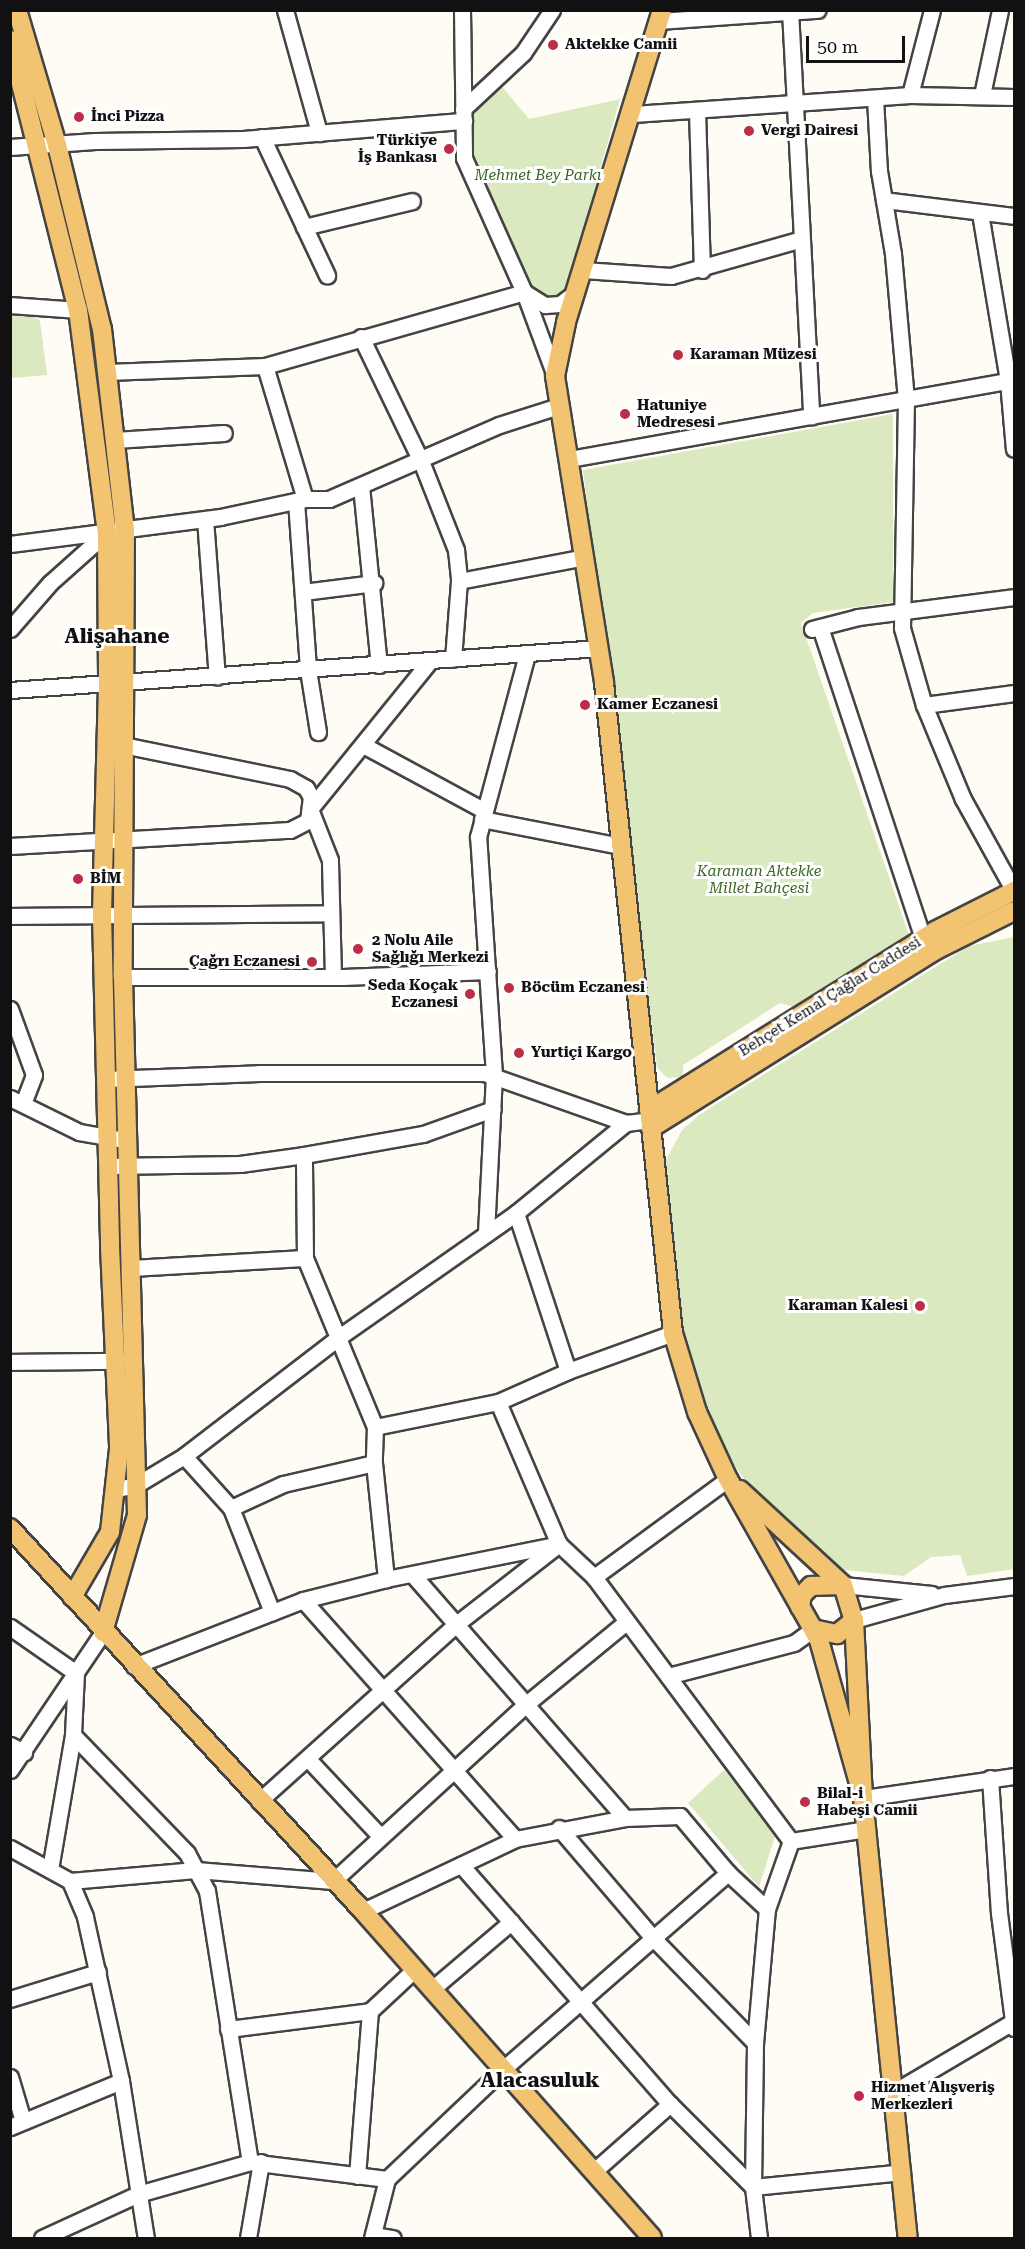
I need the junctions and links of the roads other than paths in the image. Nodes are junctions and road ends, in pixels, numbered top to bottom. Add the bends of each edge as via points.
1 (17, 10) edge
2 (285, 10) edge
3 (462, 10) edge
4 (552, 10) edge
5 (818, 10) edge
6 (932, 10) edge
7 (1000, 10) edge
8 (790, 11) edge
9 (661, 16) edge
10 (10, 40) edge
11 (20, 64) edge
12 (910, 95) junction
13 (982, 95) junction
14 (1014, 97) edge
15 (875, 98) junction
16 (796, 105) junction
17 (697, 111) junction
18 (633, 114) junction
19 (464, 115) junction
20 (319, 133) junction
21 (262, 137) junction
22 (48, 145) junction
23 (10, 147) edge
24 (884, 200) junction
25 (412, 201) dead end
26 (980, 213) junction
27 (1014, 216) edge
28 (304, 227) junction
29 (802, 239) junction
30 (583, 270) junction
31 (702, 270) junction
32 (327, 275) dead end
33 (524, 292) junction
34 (576, 292) junction
35 (10, 305) edge
36 (78, 310) junction
37 (361, 337) junction
38 (265, 366) junction
39 (107, 372) junction
40 (555, 376) junction
41 (1011, 381) edge
42 (906, 399) junction
43 (559, 406) junction
44 (811, 416) junction
45 (224, 433) dead end
46 (115, 440) junction
47 (1014, 449) edge
48 (569, 459) junction
49 (421, 461) junction
50 (362, 486) junction
51 (300, 500) junction
52 (205, 519) junction
53 (116, 531) junction
54 (10, 544) edge
55 (585, 557) junction
56 (459, 581) junction
57 (374, 583) junction
58 (303, 592) junction
59 (1014, 597) edge
60 (904, 610) junction
61 (12, 622) edge
62 (598, 648) junction
63 (527, 654) junction
64 (453, 659) junction
65 (430, 661) junction
66 (379, 665) junction
67 (308, 670) junction
68 (217, 677) junction
69 (116, 685) junction
70 (10, 690) edge
71 (1014, 693) edge
72 (924, 705) junction
73 (318, 732) dead end
74 (123, 745) junction
75 (363, 745) junction
76 (310, 809) junction
77 (482, 814) junction
78 (113, 839) junction
79 (10, 846) edge
80 (621, 846) junction
81 (1014, 891) edge
82 (1014, 911) edge
83 (331, 913) junction
84 (102, 914) junction
85 (122, 915) junction
86 (10, 916) edge
87 (1014, 920) edge
88 (991, 922) junction
89 (923, 939) junction
90 (488, 971) junction
91 (123, 977) junction
92 (333, 977) junction
93 (10, 1009) edge
94 (494, 1075) junction
95 (125, 1078) junction
96 (106, 1079) junction
97 (17, 1100) edge
98 (493, 1109) junction
99 (650, 1120) junction
100 (626, 1122) junction
101 (107, 1139) junction
102 (126, 1139) junction
103 (304, 1155) junction
104 (108, 1166) junction
105 (127, 1166) junction
106 (516, 1214) junction
107 (486, 1233) junction
108 (305, 1258) junction
109 (130, 1268) junction
110 (672, 1333) junction
111 (339, 1336) junction
112 (114, 1361) junction
113 (10, 1362) edge
114 (568, 1371) junction
115 (498, 1402) junction
116 (375, 1427) junction
117 (184, 1456) junction
118 (374, 1463) junction
119 (728, 1479) junction
120 (136, 1485) junction
121 (117, 1489) junction
122 (231, 1508) junction
123 (10, 1528) edge
124 (559, 1545) junction
125 (413, 1575) junction
126 (594, 1577) junction
127 (386, 1579) junction
128 (843, 1585) junction
129 (1014, 1586) edge
130 (944, 1595) junction
131 (72, 1598) junction
132 (303, 1600) junction
133 (800, 1607) junction
134 (272, 1612) junction
135 (854, 1620) junction
136 (626, 1622) junction
137 (455, 1625) junction
138 (10, 1627) edge
139 (813, 1629) junction
140 (103, 1632) junction
141 (134, 1666) junction
142 (76, 1673) junction
143 (668, 1676) junction
144 (383, 1691) junction
145 (525, 1706) junction
146 (73, 1735) junction
147 (17, 1749) edge
148 (308, 1759) junction
149 (10, 1770) edge
150 (454, 1771) junction
151 (1014, 1776) edge
152 (990, 1778) junction
153 (863, 1798) junction
154 (259, 1801) junction
155 (625, 1818) junction
156 (559, 1828) junction
157 (867, 1829) junction
158 (380, 1836) junction
159 (515, 1839) junction
160 (791, 1840) junction
161 (10, 1848) edge
162 (461, 1865) junction
163 (50, 1869) junction
164 (196, 1870) junction
165 (728, 1873) junction
166 (70, 1881) junction
167 (333, 1881) junction
168 (767, 1909) junction
169 (363, 1911) junction
170 (511, 1922) junction
171 (653, 1938) junction
172 (415, 1969) junction
173 (98, 1972) junction
174 (432, 1989) junction
175 (10, 1999) edge
176 (578, 2002) junction
177 (370, 2011) junction
178 (1014, 2024) edge
179 (228, 2029) junction
180 (755, 2043) junction
181 (502, 2070) junction
182 (10, 2077) edge
183 (121, 2081) junction
184 (894, 2092) junction
185 (670, 2104) junction
186 (17, 2124) edge
187 (256, 2162) junction
188 (593, 2172) junction
189 (902, 2172) junction
190 (357, 2176) junction
191 (387, 2179) junction
192 (753, 2187) junction
193 (138, 2194) junction
194 (373, 2236) edge
195 (42, 2238) edge
196 (146, 2238) edge
197 (248, 2238) edge
198 (393, 2238) edge
199 (652, 2238) edge
200 (759, 2238) edge
201 (908, 2238) edge

1 - 11 main road
2 - 20 street
3 - 19 street
4 - 19 street via 523,53
5 - 8 street
6 - 12 street
7 - 13 street
8 - 9 street
8 - 16 street
9 - 18 main road
10 - 11 main road
11 - 22 main road
12 - 13 street
12 - 15 street
13 - 14 street
15 - 16 street
15 - 24 street
16 - 17 street
16 - 29 street
17 - 18 street
17 - 31 street
18 - 30 main road
19 - 20 street
19 - 33 street via 466,167
20 - 21 street
21 - 22 street
21 - 28 street
22 - 23 street
22 - 36 main road
22 - 39 main road via 102,329
24 - 26 street
24 - 42 street via 893,254
25 - 28 street
26 - 27 street
26 - 41 street
28 - 32 street
29 - 31 street
29 - 44 street
30 - 31 street via 671,276
30 - 34 main road
33 - 34 street via 545,305 560,304
33 - 37 street
33 - 40 street
34 - 40 main road
35 - 36 street
36 - 53 main road
37 - 38 street
37 - 49 street
38 - 39 street
38 - 51 street
39 - 46 main road
40 - 43 main road
41 - 42 street
41 - 47 street
42 - 44 street
42 - 60 street
43 - 48 main road
43 - 49 street via 499,425
44 - 48 street
45 - 46 street
46 - 53 main road
48 - 55 main road
49 - 50 street
49 - 56 street via 456,550
50 - 51 street via 330,499
50 - 57 street
51 - 52 street
51 - 58 street
52 - 53 street
52 - 68 street
53 - 54 street
53 - 61 street via 50,583
53 - 69 main road
55 - 56 street
55 - 62 main road
56 - 64 street
57 - 58 street
57 - 66 street
58 - 67 street
59 - 60 street
60 - 72 street via 902,628
60 - 89 street via 816,628
62 - 63 street
62 - 80 main road
63 - 64 street
63 - 77 street
64 - 65 street
65 - 66 street
65 - 75 street
66 - 67 street
67 - 68 street
67 - 73 street
68 - 69 street
69 - 70 street
69 - 74 main road
69 - 78 main road
71 - 72 street
72 - 81 street via 963,799
74 - 76 street via 290,779 306,788
74 - 78 main road
75 - 76 street
75 - 77 street
76 - 78 street via 308,820 290,830
76 - 83 street via 330,860
77 - 80 street
77 - 90 street via 479,857
78 - 79 street
78 - 84 main road
78 - 85 main road
80 - 99 main road
81 - 89 main road, Behçet Kemal Çağlar Caddesi
82 - 88 main road, Behçet Kemal Çağlar Caddesi
83 - 85 street
83 - 92 street
84 - 85 street
84 - 86 street
84 - 96 main road
85 - 91 main road
87 - 88 street
88 - 99 main road, Behçet Kemal Çağlar Caddesi via 936,950
89 - 99 main road, Behçet Kemal Çağlar Caddesi
90 - 92 street
90 - 94 street
91 - 92 street
91 - 95 main road
93 - 97 street via 34,1075
94 - 95 street via 260,1073
94 - 98 street
94 - 100 street
95 - 96 street
95 - 102 main road
96 - 101 main road
97 - 101 street via 79,1132
98 - 103 street via 423,1134
98 - 107 street
99 - 100 street
99 - 110 main road
100 - 106 street
101 - 102 street
101 - 104 main road
102 - 105 main road
103 - 105 street via 240,1164
103 - 108 street
104 - 105 street
104 - 112 main road
105 - 109 main road
106 - 107 street
106 - 114 street
107 - 111 street
108 - 109 street
108 - 111 street
109 - 120 main road
110 - 114 street
110 - 119 main road via 697,1412
111 - 116 street
111 - 117 street
112 - 113 street
112 - 121 main road
114 - 115 street
115 - 116 street
115 - 124 street
116 - 118 street
117 - 120 street
117 - 122 street
118 - 122 street via 283,1484
118 - 127 street
119 - 126 street
119 - 128 main road
119 - 133 main road
120 - 121 street
120 - 140 main road via 137,1515
121 - 131 main road via 110,1532
122 - 134 street
123 - 131 main road
124 - 125 street
124 - 126 street
124 - 137 street
125 - 127 street
125 - 137 street
126 - 136 street
127 - 132 street
128 - 130 street
128 - 133 main road via 812,1586 802,1595
128 - 135 main road
129 - 130 street
130 - 135 street
131 - 140 main road
132 - 134 street
132 - 144 street
133 - 139 main road
134 - 141 street
135 - 139 main road via 837,1634
135 - 153 main road
136 - 143 street
136 - 145 street
137 - 144 street
137 - 145 street
138 - 142 street
139 - 143 street via 794,1643
139 - 153 main road
140 - 141 main road
140 - 142 street
141 - 154 main road
142 - 146 street
142 - 147 street
143 - 160 street
144 - 148 street
144 - 150 street
145 - 150 street
145 - 155 street
146 - 163 street
146 - 164 street via 187,1853
147 - 149 street
148 - 154 street
148 - 158 street
150 - 158 street
150 - 159 street
151 - 152 street
152 - 153 street
152 - 178 street via 999,1913
153 - 157 main road
154 - 167 main road
155 - 156 street
155 - 165 street via 681,1816
156 - 159 street
156 - 171 street
157 - 160 street
157 - 184 main road
158 - 167 street
159 - 162 street
160 - 168 street
161 - 163 street
162 - 169 street
162 - 170 street
163 - 166 street
164 - 166 street
164 - 167 street
164 - 179 street via 207,1891
165 - 168 street
165 - 171 street
166 - 173 street via 85,1917
167 - 169 main road
168 - 180 street
169 - 172 main road
170 - 174 street
170 - 176 street
171 - 176 street
171 - 180 street
172 - 174 main road
172 - 177 street
173 - 175 street
173 - 183 street
174 - 181 main road
176 - 181 street
176 - 185 street
177 - 179 street
177 - 190 street
178 - 184 street
179 - 187 street
180 - 192 street
181 - 188 main road
181 - 191 street
182 - 186 street
183 - 186 street
183 - 193 street
184 - 189 main road
185 - 188 street
185 - 192 street
187 - 190 street
187 - 193 street
187 - 197 street
188 - 199 main road
189 - 192 street
189 - 201 main road
190 - 191 street
191 - 194 street
192 - 200 street
193 - 195 street
193 - 196 street
194 - 198 street

